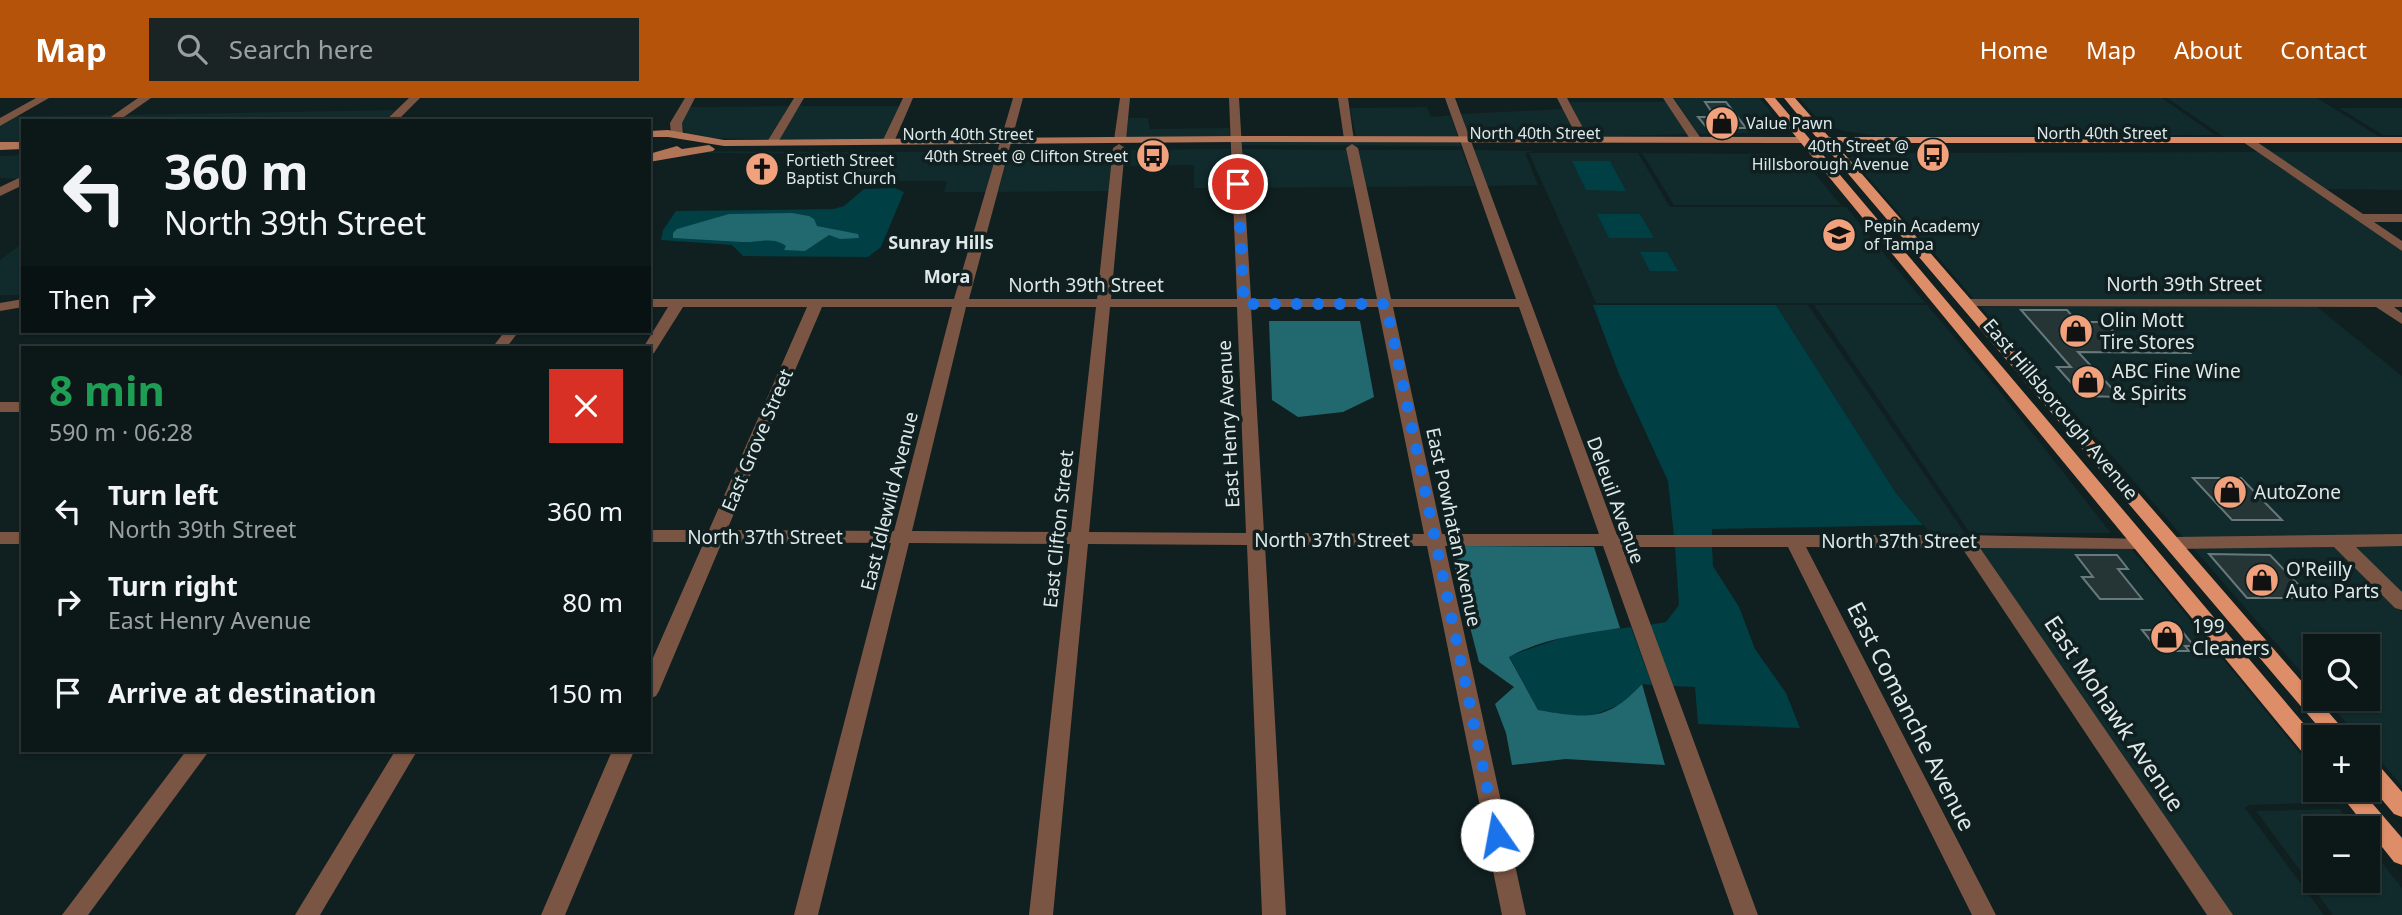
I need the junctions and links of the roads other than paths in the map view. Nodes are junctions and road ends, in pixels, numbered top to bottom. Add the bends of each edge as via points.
1 (44, 98) edge
2 (146, 98) edge
3 (415, 98) edge
4 (690, 98) edge
5 (799, 98) edge
6 (908, 98) edge
7 (1018, 98) edge
8 (1125, 98) edge
9 (1234, 98) edge
10 (1343, 98) edge
11 (1450, 98) edge
12 (1562, 98) edge
13 (1668, 98) edge
14 (1769, 98) edge
15 (1789, 98) edge
16 (682, 109) junction
17 (113, 119) edge
18 (392, 119) edge
19 (0, 123) edge
20 (651, 134) edge
21 (680, 136) junction
22 (1583, 139) junction
23 (1696, 140) junction
24 (2247, 140) junction
25 (2402, 140) edge
26 (773, 142) junction
27 (888, 142) junction
28 (1236, 143) junction
29 (1119, 144) junction
30 (1351, 144) junction
31 (1466, 144) junction
32 (1808, 144) junction
33 (21, 145) edge
34 (1005, 145) junction
35 (1829, 145) junction
36 (0, 146) edge
37 (2261, 149) junction
38 (2402, 149) edge
39 (21, 153) edge
40 (0, 154) edge
41 (656, 158) edge
42 (21, 181) edge
43 (0, 192) edge
44 (2360, 218) junction
45 (2402, 218) edge
46 (2402, 247) edge
47 (1920, 279) junction
48 (21, 303) edge
49 (651, 303) edge
50 (678, 303) junction
51 (1522, 303) junction
52 (1966, 303) junction
53 (2379, 303) junction
54 (2402, 303) edge
55 (816, 304) junction
56 (960, 304) junction
57 (1102, 304) junction
58 (1244, 304) junction
59 (1386, 304) junction
60 (3, 306) edge
61 (2402, 320) edge
62 (651, 347) edge
63 (2006, 379) junction
64 (2043, 394) junction
65 (0, 407) edge
66 (21, 407) edge
67 (2102, 495) junction
68 (651, 536) edge
69 (716, 537) junction
70 (901, 538) junction
71 (1078, 539) junction
72 (1255, 540) junction
73 (2337, 540) junction
74 (2402, 540) edge
75 (1436, 541) junction
76 (1794, 541) junction
77 (1966, 541) junction
78 (1609, 542) junction
79 (2140, 542) junction
80 (2173, 543) junction
81 (2214, 590) junction
82 (2402, 603) edge
83 (651, 686) edge
84 (2330, 725) edge
85 (2303, 737) edge
86 (197, 752) edge
87 (405, 752) edge
88 (624, 752) edge
89 (2380, 782) edge
90 (2358, 802) edge
91 (2402, 808) edge
92 (2402, 855) edge
93 (74, 915) edge
94 (307, 915) edge
95 (553, 915) edge
96 (806, 915) edge
97 (1041, 915) edge
98 (1274, 915) edge
99 (1514, 915) edge
100 (1746, 915) edge
101 (1983, 915) edge
102 (2221, 915) edge

1 - 19 street
2 - 17 street
3 - 18 street
4 - 16 street
5 - 26 street
6 - 27 street
7 - 34 street, East Idlewild Avenue
8 - 29 street, East Clifton Street
9 - 28 street, East Henry Avenue
10 - 30 street, East Powhatan Avenue
11 - 31 street, Deleuil Avenue
12 - 22 street
13 - 23 street
14 - 32 main road, East Hillsborough Avenue
15 - 35 main road, East Hillsborough Avenue
16 - 20 street
16 - 21 street via 676,123
20 - 21 main road, North 40th Street
21 - 26 main road, North 40th Street via 713,142
21 - 41 main road via 684,145
22 - 23 main road, North 40th Street
22 - 31 main road, North 40th Street
23 - 32 main road, North 40th Street
24 - 25 main road, North 40th Street
24 - 35 main road, North 40th Street
24 - 37 street
26 - 27 main road, North 40th Street
27 - 34 main road, North 40th Street
28 - 29 main road, North 40th Street
28 - 30 main road, North 40th Street
28 - 58 street, East Henry Avenue
29 - 34 main road, North 40th Street
29 - 57 street, East Clifton Street
30 - 31 main road, North 40th Street
30 - 59 street, East Powhatan Avenue
31 - 32 main road, North 40th Street
31 - 51 street, Deleuil Avenue
32 - 35 main road, North 40th Street
32 - 47 main road, East Hillsborough Avenue
33 - 36 main road
34 - 41 main road, North 40th Street via 708,149
34 - 56 street, East Idlewild Avenue
35 - 37 main road, North 40th Street
35 - 52 main road, East Hillsborough Avenue
37 - 38 main road, North 40th Street
37 - 44 street
39 - 40 main road
42 - 43 street
44 - 45 street
44 - 46 street
47 - 52 main road
47 - 63 main road, East Hillsborough Avenue
48 - 60 street
49 - 50 street, North 39th Street
50 - 55 street, North 39th Street
50 - 62 street
51 - 59 street, North 39th Street
51 - 78 street, Deleuil Avenue
52 - 53 street, North 39th Street
52 - 64 main road, East Hillsborough Avenue
53 - 54 street, North 39th Street
53 - 61 street
55 - 56 street, North 39th Street
55 - 69 street, East Grove Street
56 - 57 street, North 39th Street
56 - 70 street, East Idlewild Avenue
57 - 58 street, North 39th Street
57 - 71 street, East Clifton Street
58 - 59 street, North 39th Street
58 - 72 street, East Henry Avenue
59 - 75 street, East Powhatan Avenue
63 - 64 main road
63 - 67 main road, East Hillsborough Avenue
64 - 80 main road, East Hillsborough Avenue
65 - 66 street
67 - 79 main road, East Hillsborough Avenue
67 - 80 main road
68 - 69 street, North 37th Street
69 - 70 street, North 37th Street
69 - 83 street, East Grove Street
70 - 71 street, North 37th Street
70 - 96 street, East Idlewild Avenue
71 - 72 street, North 37th Street
71 - 97 street, East Clifton Street
72 - 75 street, North 37th Street
72 - 98 street, East Henry Avenue
73 - 74 street
73 - 80 street
73 - 82 street
75 - 78 street, North 37th Street
75 - 99 street, East Powhatan Avenue
76 - 77 street, North 37th Street
76 - 78 street, North 37th Street
76 - 101 street, East Comanche Avenue
77 - 79 street, North 37th Street
77 - 102 street, East Mohawk Avenue
78 - 100 street, Deleuil Avenue
79 - 81 main road
79 - 85 main road, East Hillsborough Avenue
80 - 81 main road, East Hillsborough Avenue
81 - 84 main road, East Hillsborough Avenue
86 - 93 street
87 - 94 street
88 - 95 street
89 - 91 main road
90 - 92 main road

